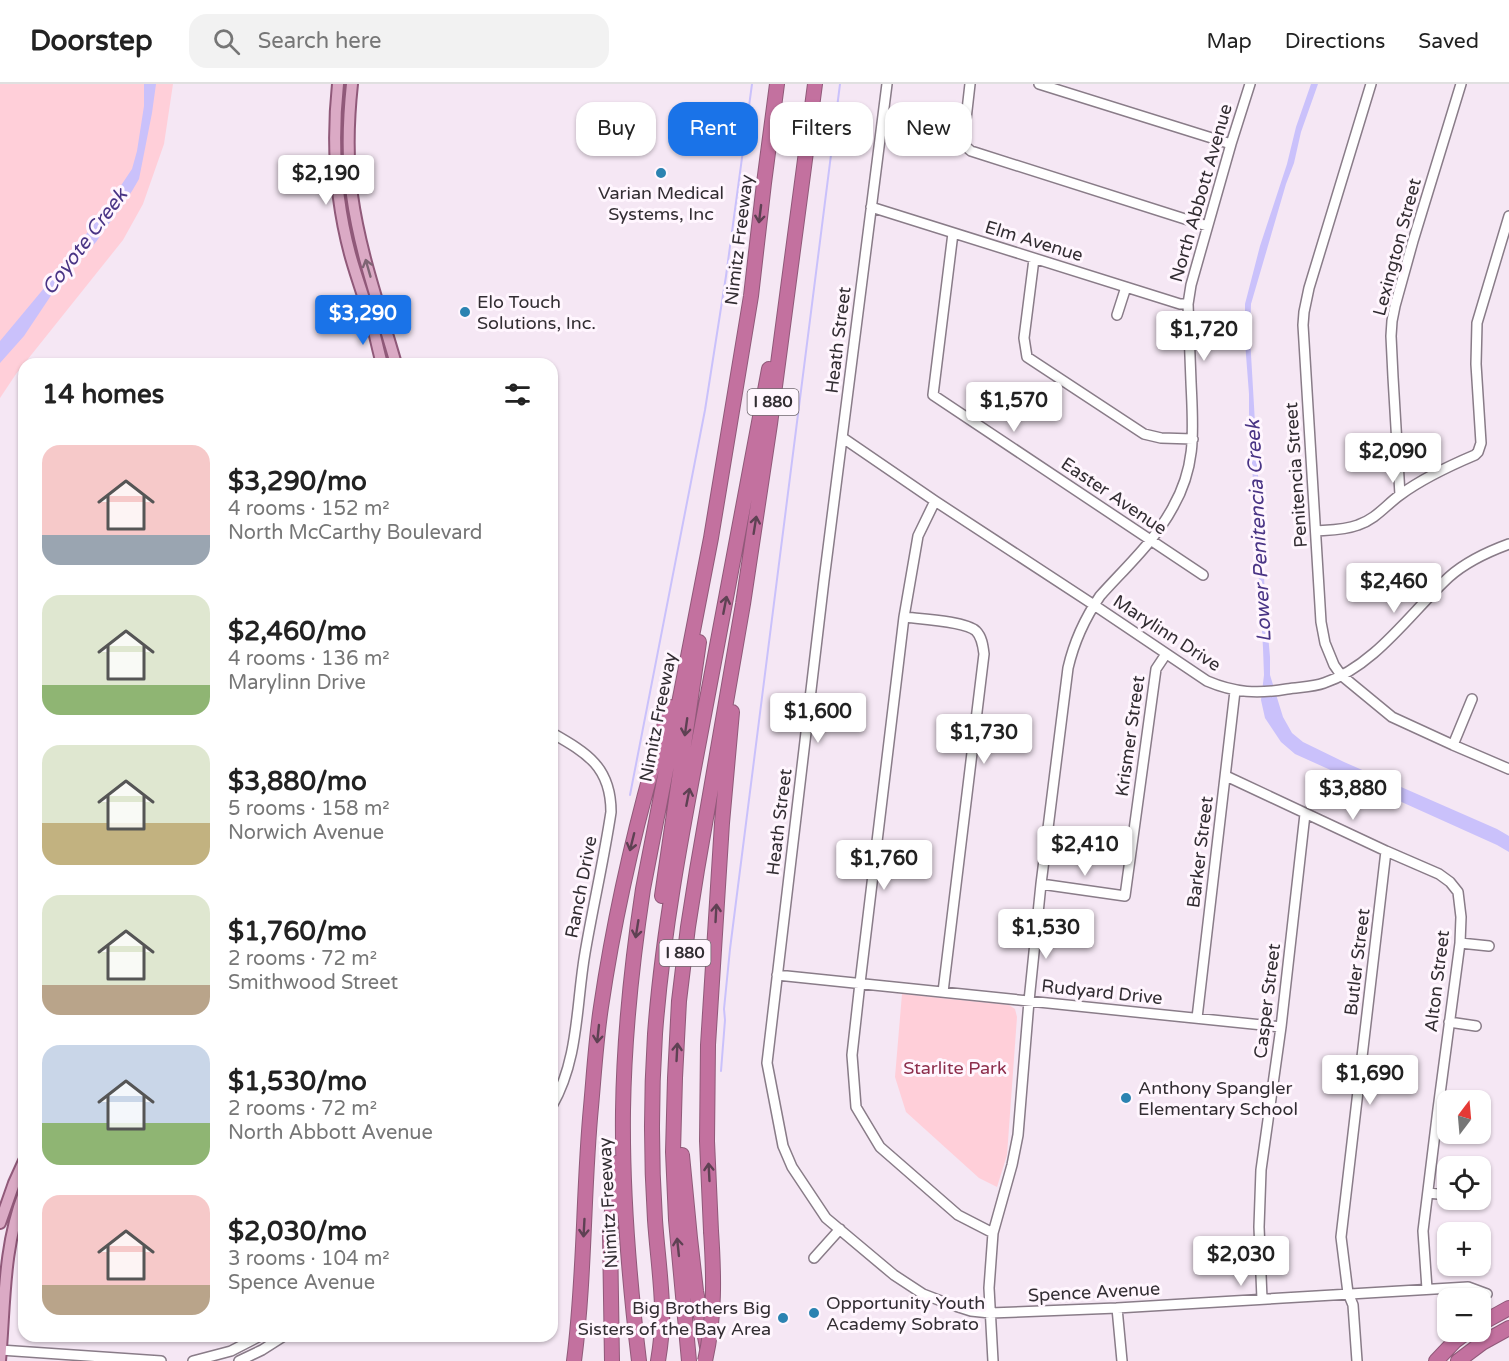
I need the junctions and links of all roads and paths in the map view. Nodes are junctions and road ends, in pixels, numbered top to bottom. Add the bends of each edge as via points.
1 (338, 84) edge
2 (352, 84) edge
3 (777, 84) edge
4 (815, 84) edge
5 (887, 84) edge
6 (970, 84) edge
7 (1039, 84) edge
8 (1250, 84) edge
9 (1371, 84) edge
10 (1461, 84) edge
11 (1231, 144) junction
12 (801, 199) junction
13 (871, 207) junction
14 (1509, 216) edge
15 (1207, 226) junction
16 (953, 233) junction
17 (1034, 259) junction
18 (1126, 288) junction
19 (751, 296) junction
20 (1188, 304) junction
21 (1117, 315) dead end
22 (380, 358) edge
23 (394, 358) edge
24 (843, 438) junction
25 (1193, 439) junction
26 (1400, 495) junction
27 (935, 501) junction
28 (1316, 531) junction
29 (1150, 540) junction
30 (1509, 544) edge
31 (1203, 575) dead end
32 (743, 604) junction
33 (1094, 605) junction
34 (904, 617) junction
35 (690, 644) junction
36 (1166, 654) junction
37 (1341, 675) junction
38 (1235, 691) junction
39 (1472, 699) dead end
40 (558, 737) edge
41 (1453, 745) junction
42 (1509, 769) edge
43 (1226, 776) junction
44 (1305, 814) junction
45 (1386, 851) junction
46 (1041, 884) junction
47 (1460, 943) junction
48 (1488, 946) dead end
49 (777, 975) junction
50 (860, 983) junction
51 (943, 992) junction
52 (1029, 1001) junction
53 (1197, 1018) junction
54 (1449, 1022) junction
55 (1476, 1026) dead end
56 (1281, 1027) junction
57 (675, 1078) junction
58 (1444, 1090) edge
59 (558, 1093) edge
60 (623, 1110) junction
61 (1437, 1143) edge
62 (18, 1174) edge
63 (1428, 1193) junction
64 (1437, 1194) edge
65 (18, 1210) edge
66 (0, 1222) edge
67 (840, 1229) junction
68 (993, 1233) junction
69 (814, 1258) dead end
70 (655, 1273) junction
71 (1448, 1288) edge
72 (1471, 1288) edge
73 (1427, 1289) junction
74 (1437, 1289) edge
75 (1348, 1293) junction
76 (1262, 1299) junction
77 (1117, 1308) junction
78 (1509, 1308) edge
79 (990, 1313) junction
80 (1491, 1318) edge
81 (1507, 1331) edge
82 (248, 1342) edge
83 (275, 1342) edge
84 (1454, 1342) edge
85 (0, 1353) edge
86 (160, 1361) edge
87 (193, 1361) edge
88 (238, 1361) edge
89 (574, 1361) edge
90 (612, 1361) edge
91 (639, 1361) edge
92 (650, 1361) edge
93 (658, 1361) edge
94 (689, 1361) edge
95 (707, 1361) edge
96 (993, 1361) edge
97 (1122, 1361) edge
98 (1357, 1361) edge
99 (1436, 1361) edge
100 (1458, 1361) edge

1 - 22 main road via 338,195 350,254
23 -> 2 main road via 363,250 352,193 348,136
3 -> 19 highway, Nimitz Freeway / I 880
4 - 12 highway, I 880
5 - 13 street, Heath Street
6 - 15 street via 963,138 971,151
7 - 11 street
8 - 11 street, North Abbott Avenue
9 - 28 street, Penitencia Street via 1304,312
10 - 26 street, Lexington Street via 1392,321
11 - 15 street, North Abbott Avenue
32 -> 12 highway, I 880
70 -> 12 highway via 652,1112 664,942
13 - 16 street, Elm Avenue
13 - 24 street, Heath Street
14 - 26 street via 1477,323 1481,443 1478,452
15 - 20 street, North Abbott Avenue
16 - 17 street, Elm Avenue
16 - 29 street, Easter Avenue via 933,395
17 - 18 street, Elm Avenue
17 - 25 street via 1024,338 1027,357 1144,434
18 - 20 street, Elm Avenue
18 - 21 street
19 - 35 highway, Nimitz Freeway / I 880
19 -> 70 highway via 747,348 693,678 650,988 644,1132 646,1211
20 - 25 street, North Abbott Avenue
24 - 27 street, Marylinn Drive
24 - 49 street, Heath Street
25 - 29 street, North Abbott Avenue via 1190,465 1182,486
26 - 28 street via 1358,525
27 - 33 street, Marylinn Drive
27 - 34 street via 918,536
28 - 37 street, Penitencia Street via 1323,632
29 - 31 street, Easter Avenue
29 - 33 street, North Abbott Avenue
30 - 37 street, Marylinn Drive via 1467,563 1388,640
57 -> 32 highway, I 880 via 688,927
95 -> 32 highway, bridge via 714,1277 707,1141 708,1045 722,823
33 - 36 street, Marylinn Drive
33 - 46 street, North Abbott Avenue via 1077,638 1068,668
34 - 50 street
34 - 51 street via 962,625 976,631 984,654
35 -> 60 highway, Nimitz Freeway / I 880 via 635,945
35 -> 89 highway via 631,846 606,975 590,1110
36 - 38 street, Marylinn Drive via 1207,681
36 - 46 street, Krismer Street via 1156,669 1125,896
37 - 38 street, Marylinn Drive via 1323,683 1277,691
37 - 41 street, Penitencia Street via 1392,717
38 - 43 street, Barker Street
39 - 41 street
40 - 59 street, Ranch Drive via 584,752 600,769 610,790 611,812 584,960 573,1050
41 - 42 street, Penitencia Street
43 - 44 street
43 - 53 street, Barker Street
44 - 45 street
44 - 56 street, Casper Street
45 - 47 street, Alton Street via 1450,882 1458,892
45 - 75 street, Butler Street via 1341,1237
46 - 52 street, North Abbott Avenue
47 - 48 street
47 - 54 street, Alton Street
49 - 50 street, Rudyard Drive
49 - 67 street, Heath Street via 767,1063 783,1146 792,1167 826,1218
50 - 51 street, Rudyard Drive
50 - 68 street via 852,1055 856,1107 880,1147 958,1215
51 - 52 street, Rudyard Drive
52 - 53 street, Rudyard Drive
52 - 68 street, North Abbott Avenue via 1018,1135
53 - 56 street, Rudyard Drive
54 - 55 street
54 - 58 street, Alton Street
56 - 76 street, Casper Street via 1262,1170
94 -> 57 highway, I 880 via 676,1220
57 - 95 highway via 690,1238
60 - 90 highway via 610,1234
60 - 91 highway, Nimitz Freeway / I 880 via 626,1225
61 - 63 street, Alton Street
62 - 66 main road
63 - 64 street
63 - 73 street, Alton Street via 1423,1231
65 - 85 main road via 9,1250
67 - 69 street
67 - 79 street, Heath Street via 923,1294 971,1311
68 - 79 street, North Abbott Avenue
70 - 92 highway
70 - 93 highway via 662,1307
71 - 72 street, Spence Avenue
73 - 74 street, Spence Avenue
73 - 75 street, Spence Avenue
75 - 76 street, Spence Avenue
75 - 98 street, Butler Street via 1353,1305
76 - 77 street, Spence Avenue
77 - 79 street, Spence Avenue
77 - 97 street
78 - 80 highway
79 - 96 street, North Abbott Avenue
81 - 100 highway
82 - 87 street
83 - 88 street
84 - 99 highway
85 - 86 street

